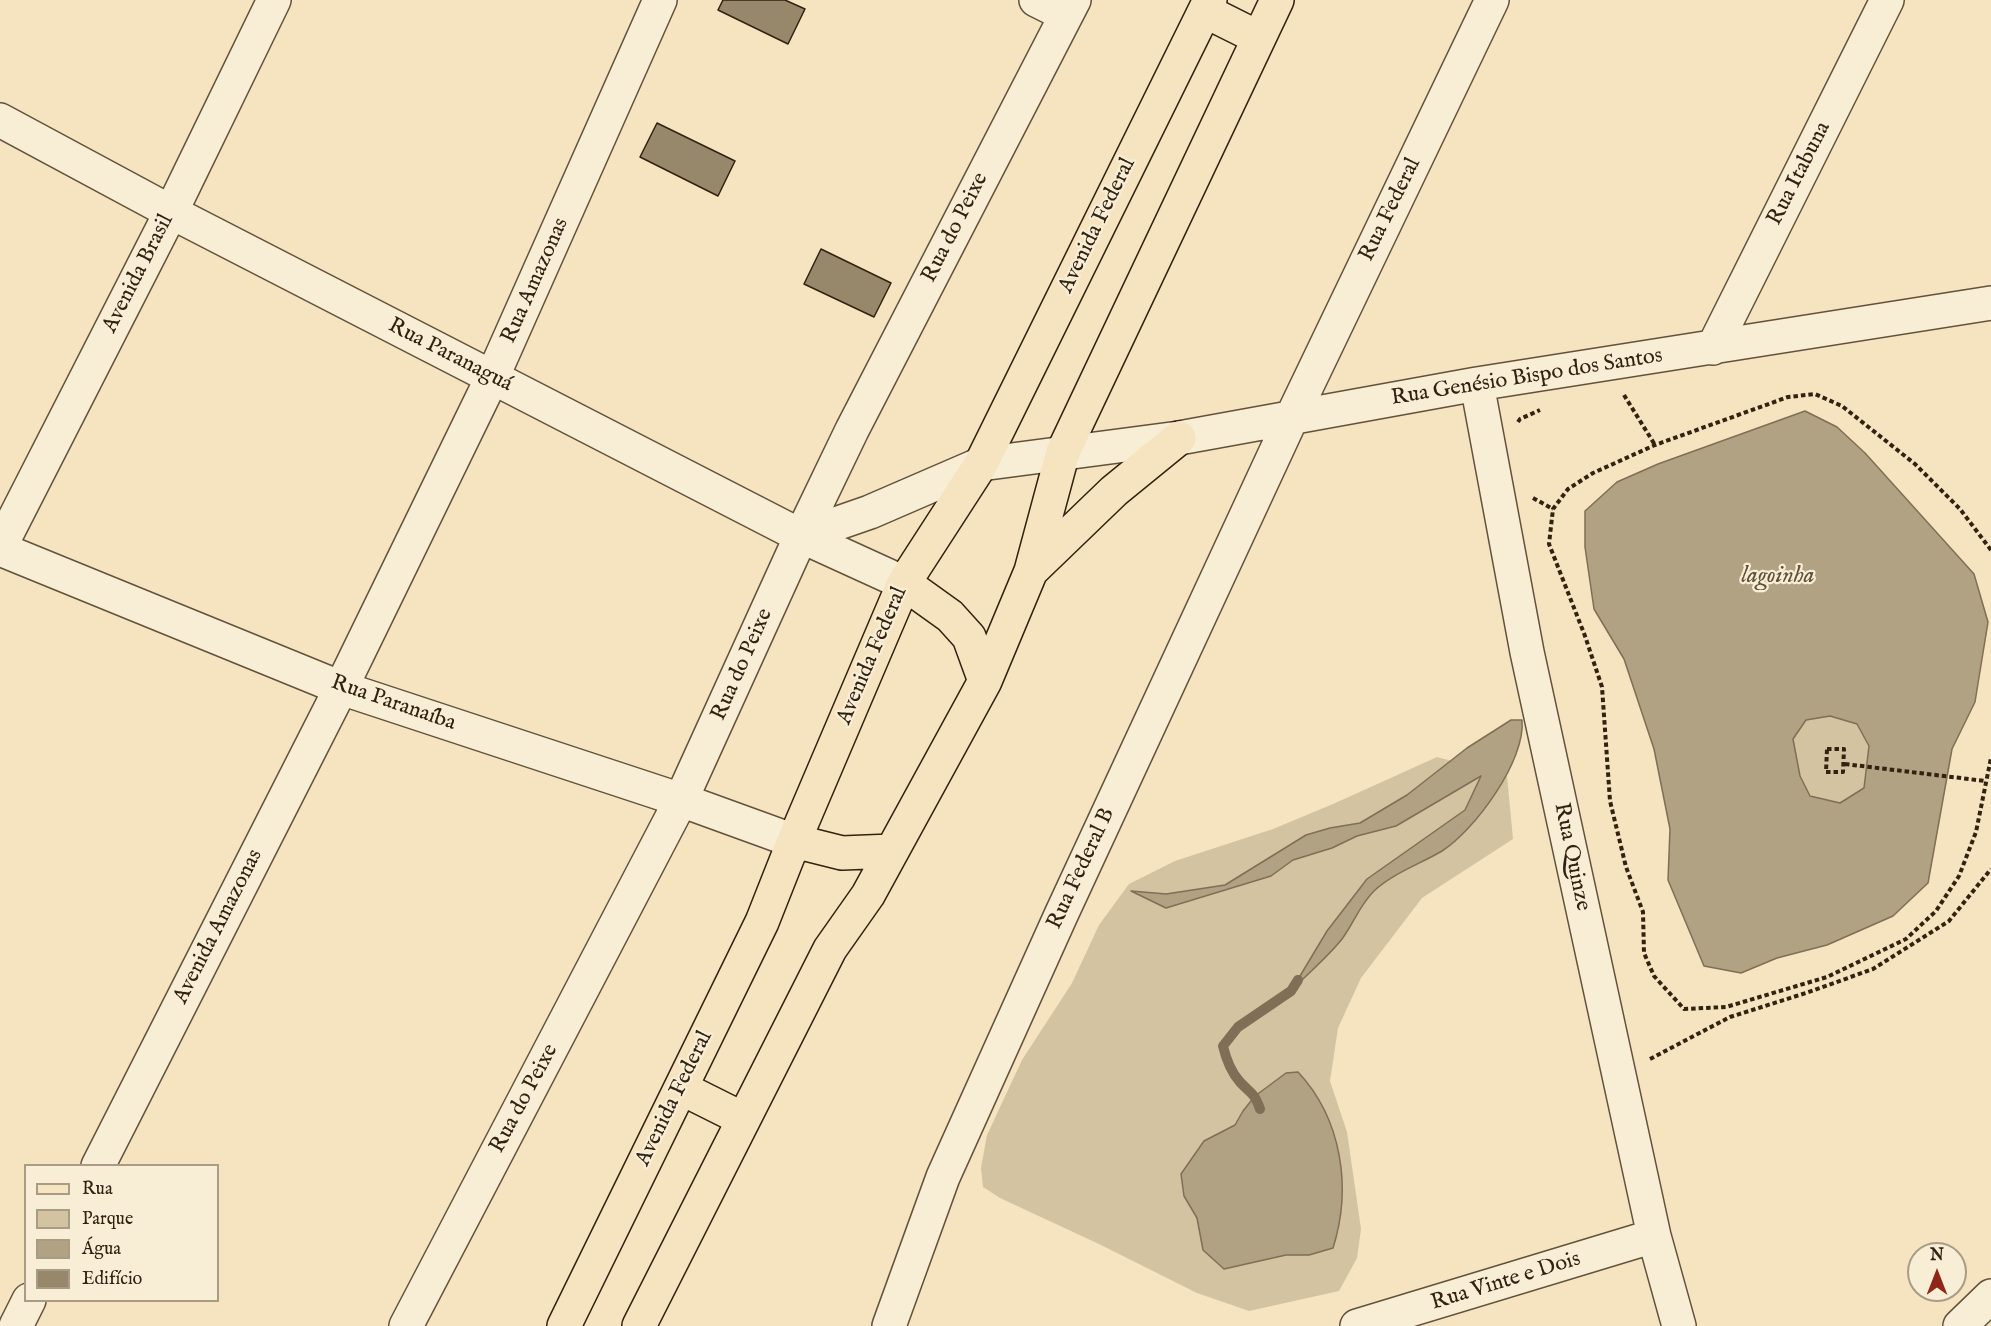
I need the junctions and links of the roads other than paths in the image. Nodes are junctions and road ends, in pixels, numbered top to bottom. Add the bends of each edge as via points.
1 (274, 0) edge
2 (660, 0) edge
3 (1036, 0) edge
4 (1277, 0) edge
5 (1492, 0) edge
6 (1887, 0) edge
7 (1207, 6) edge
8 (1070, 8) edge
9 (1259, 38) junction
10 (0, 120) edge
11 (171, 212) junction
12 (1991, 303) edge
13 (1713, 348) junction
14 (492, 378) junction
15 (1477, 384) junction
16 (1291, 419) junction
17 (1179, 438) junction
18 (1063, 452) junction
19 (981, 464) junction
20 (801, 536) junction
21 (0, 548) edge
22 (1031, 571) junction
23 (904, 583) junction
24 (985, 681) junction
25 (341, 688) junction
26 (681, 800) junction
27 (794, 841) junction
28 (892, 851) junction
29 (681, 1088) junction
30 (743, 1119) junction
31 (99, 1164) edge
32 (1654, 1236) junction
33 (1991, 1296) edge
34 (28, 1302) edge
35 (16, 1326) edge
36 (406, 1326) edge
37 (564, 1326) edge
38 (639, 1326) edge
39 (890, 1326) edge
40 (1357, 1326) edge
41 (1679, 1326) edge
42 (1960, 1326) edge

1 - 11 street, Avenida Brasil
2 - 14 street, Rua Amazonas
3 - 8 street
4 - 9 main road
5 - 16 street, Rua Federal
6 - 13 street, Rua Itabuna
7 - 9 main road
7 - 19 main road, Avenida Federal
8 - 20 street, Rua do Peixe via 852,429
9 - 18 main road
10 - 11 street, Rua Paranaguá
11 - 14 street, Rua Paranaguá
11 - 21 street, Avenida Brasil
12 - 13 street, Rua Genésio Bispo dos Santos
13 - 15 street, Rua Genésio Bispo dos Santos
14 - 20 street, Rua Paranaguá
14 - 25 street, Rua Amazonas
15 - 16 street, Rua Genésio Bispo dos Santos
15 - 32 street, Rua Quinze via 1527,651
16 - 17 street, Rua Genésio Bispo dos Santos
16 - 39 street, Rua Federal B via 948,1166
17 - 18 street, Rua Genésio Bispo dos Santos
17 - 22 main road via 1114,490
18 - 19 street, Rua Genésio Bispo dos Santos
18 - 22 main road
19 - 20 street, Rua Genésio Bispo dos Santos via 870,512
19 - 23 main road, Avenida Federal
20 - 23 street, Rua Paranaguá
20 - 26 street, Rua do Peixe
21 - 25 street, Rua Paranaíba
22 - 24 main road
23 - 24 main road via 950,616 969,638
23 - 27 main road, Avenida Federal
24 - 28 main road
25 - 26 street, Rua Paranaíba
25 - 31 street, Avenida Amazonas
26 - 27 street, Rua Paranaíba
26 - 36 street, Rua do Peixe
27 - 28 main road via 842,853
27 - 29 main road, Avenida Federal via 762,922
28 - 30 main road via 868,895 830,949
29 - 30 main road
29 - 37 main road, Avenida Federal
30 - 38 main road
32 - 40 street, Rua Vinte e Dois
32 - 41 street, Rua Quinze
33 - 42 street
34 - 35 street

